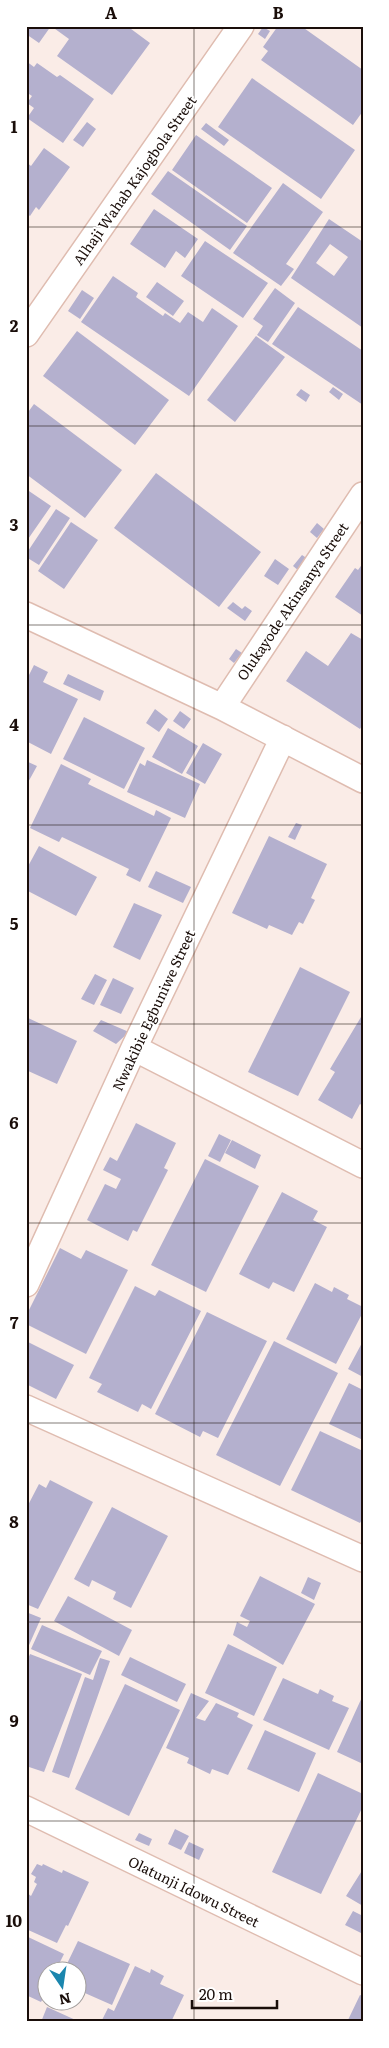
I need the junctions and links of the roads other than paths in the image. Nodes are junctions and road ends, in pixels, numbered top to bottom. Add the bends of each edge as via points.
1 (237, 28) edge
2 (26, 334) edge
3 (363, 495) edge
4 (26, 615) edge
5 (222, 707) junction
6 (283, 738) junction
7 (363, 780) edge
8 (134, 1048) junction
9 (363, 1165) edge
10 (26, 1284) edge
11 (26, 1408) edge
12 (363, 1559) edge
13 (26, 1810) edge
14 (363, 1972) edge

1 - 2 street, Alhaji Wahab Kajogbola Street
3 - 5 street, Olukayode Akinsanya Street
4 - 5 street
5 - 6 street
6 - 7 street
6 - 8 street, Nwakibie Egbuniwe Street
8 - 9 street
8 - 10 street, Nwakibie Egbuniwe Street
11 - 12 street
13 - 14 street, Olatunji Idowu Street

